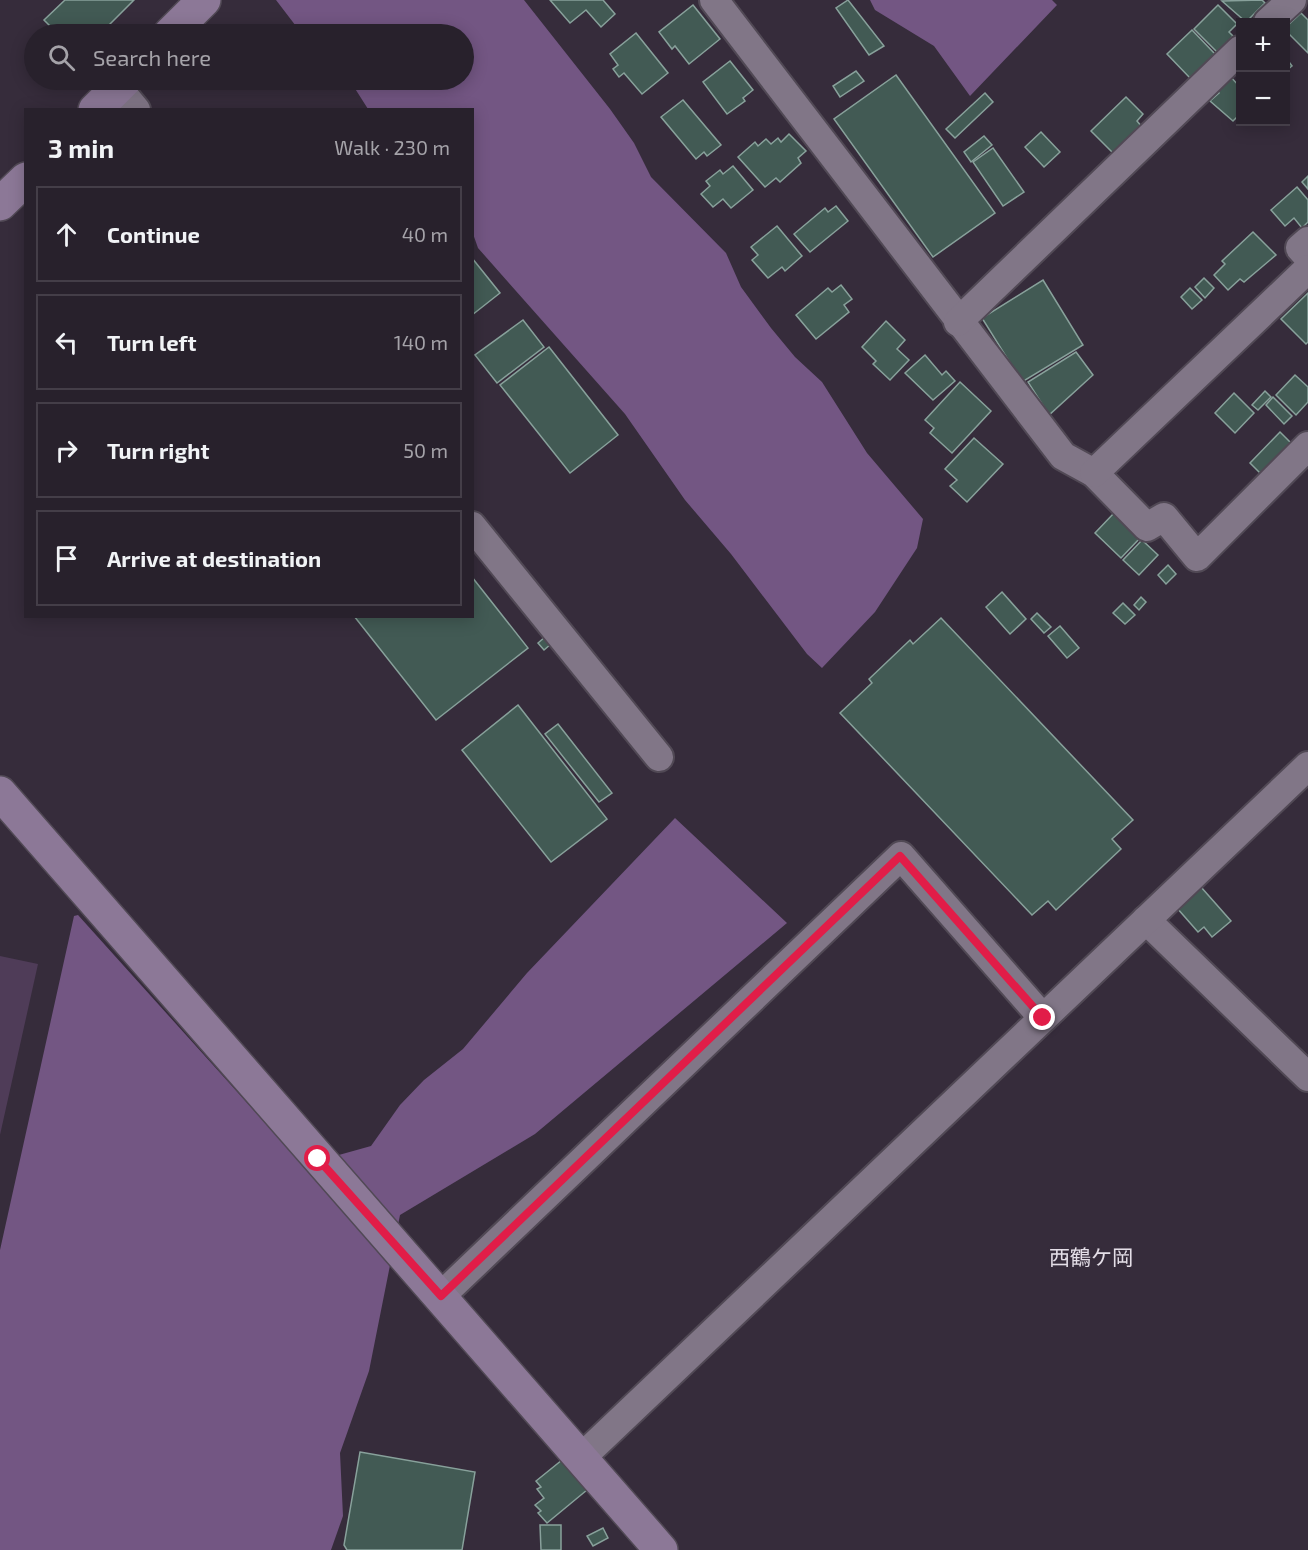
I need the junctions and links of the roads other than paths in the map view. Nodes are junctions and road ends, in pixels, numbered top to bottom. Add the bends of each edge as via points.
1 (204, 0) edge
2 (714, 0) edge
3 (1292, 0) edge
4 (1273, 18) edge
5 (180, 24) edge
6 (1236, 54) edge
7 (24, 181) edge
8 (0, 204) edge
9 (1308, 241) edge
10 (1308, 257) edge
11 (1308, 269) edge
12 (958, 322) junction
13 (1308, 446) edge
14 (1094, 473) junction
15 (474, 528) edge
16 (659, 757) dead end
17 (1308, 766) edge
18 (0, 793) edge
19 (1146, 920) junction
20 (1043, 1018) junction
21 (1308, 1077) edge
22 (441, 1296) junction
23 (581, 1458) junction
24 (661, 1550) edge

1 - 5 street
2 - 12 street
3 - 4 street
6 - 12 street
7 - 8 street
9 - 10 street via 1299,248
11 - 14 street
12 - 14 street via 1063,456
13 - 14 street via 1197,557 1164,517 1147,527
15 - 16 street
17 - 19 street
18 - 22 street
19 - 20 street
19 - 21 street
20 - 22 street via 900,856
20 - 23 street
22 - 23 street
23 - 24 street

